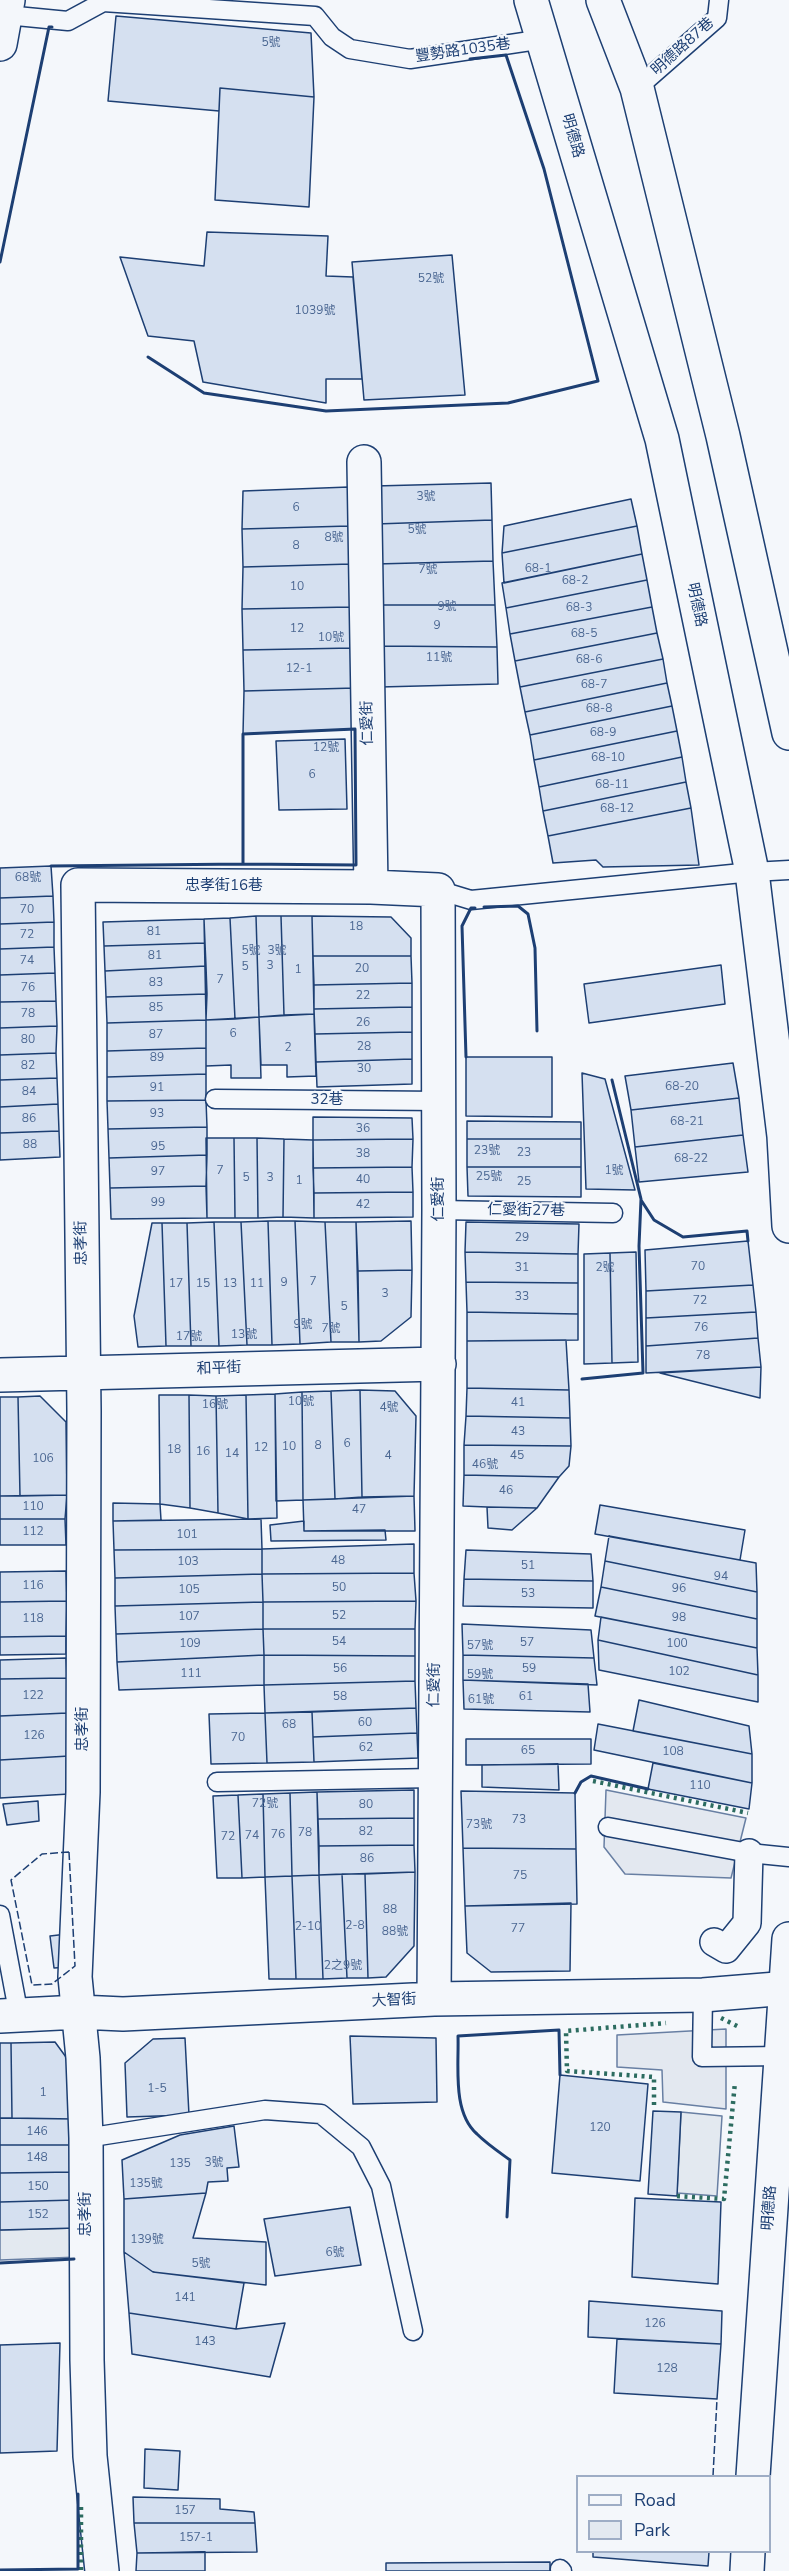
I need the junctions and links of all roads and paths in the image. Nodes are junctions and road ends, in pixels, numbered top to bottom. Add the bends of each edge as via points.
1 (531, 0) edge
2 (603, 0) edge
3 (718, 0) edge
4 (5, 20) edge
5 (544, 39) junction
6 (637, 88) junction
7 (364, 462) dead end
8 (789, 733) edge
9 (789, 870) edge
10 (752, 872) junction
11 (78, 885) joint
12 (371, 887) junction
13 (438, 890) junction
14 (215, 1099) dead end
15 (440, 1101) junction
16 (440, 1210) junction
17 (613, 1213) dead end
18 (789, 1226) edge
19 (439, 1364) junction
20 (83, 1373) junction
21 (0, 1375) edge
22 (434, 1778) junction
23 (217, 1782) dead end
24 (608, 1827) dead end
25 (749, 1852) junction
26 (789, 1857) edge
27 (0, 1915) edge
28 (789, 1939) edge
29 (714, 1942) dead end
30 (788, 1988) edge
31 (703, 1995) junction
32 (434, 1999) junction
33 (79, 2012) junction
34 (9, 2016) edge
35 (782, 2056) junction
36 (86, 2138) junction
37 (414, 2331) dead end
38 (753, 2475) edge
39 (748, 2553) edge
40 (102, 2571) edge
41 (747, 2571) edge

1 - 5 street, 明德路
2 - 6 street
3 - 6 lane, 明德路87巷 via 717,18
4 - 5 lane, 豐勢路1035巷 via 68,21 102,2 315,16 332,37 350,49 410,59
5 - 10 street, 明德路 via 662,439
6 - 8 street via 723,436
7 - 12 street, 仁愛街
9 - 10 lane
10 - 13 lane via 471,900
10 - 18 street, 明德路 via 784,1136
11 - 12 street, 忠孝街16巷
11 - 20 street, 忠孝街
12 - 13 street
13 - 15 street, 仁愛街
14 - 15 lane, 32巷
15 - 16 street, 仁愛街
16 - 17 lane, 仁愛街27巷
16 - 19 street, 仁愛街
19 - 20 street, 和平街
19 - 22 street, 仁愛街
20 - 21 street, 和平街
20 - 33 street, 忠孝街 via 83,1792 75,1977
22 - 23 lane
22 - 32 street, 仁愛街
24 - 25 lane
25 - 26 lane
25 - 29 street via 747,1923 726,1949
27 - 34 lane
28 - 30 street, 明德路
30 - 31 street, 大智街
30 - 35 street, 明德路
31 - 32 street, 大智街
31 - 35 lane via 702,2057
32 - 33 street, 大智街 via 123,2014
33 - 34 street, 大智街
33 - 36 street, 忠孝街
35 - 38 street, 明德路
36 - 37 lane via 266,2110 321,2114 361,2146 381,2186
36 - 40 street, 忠孝街 via 90,2456
39 - 41 street

